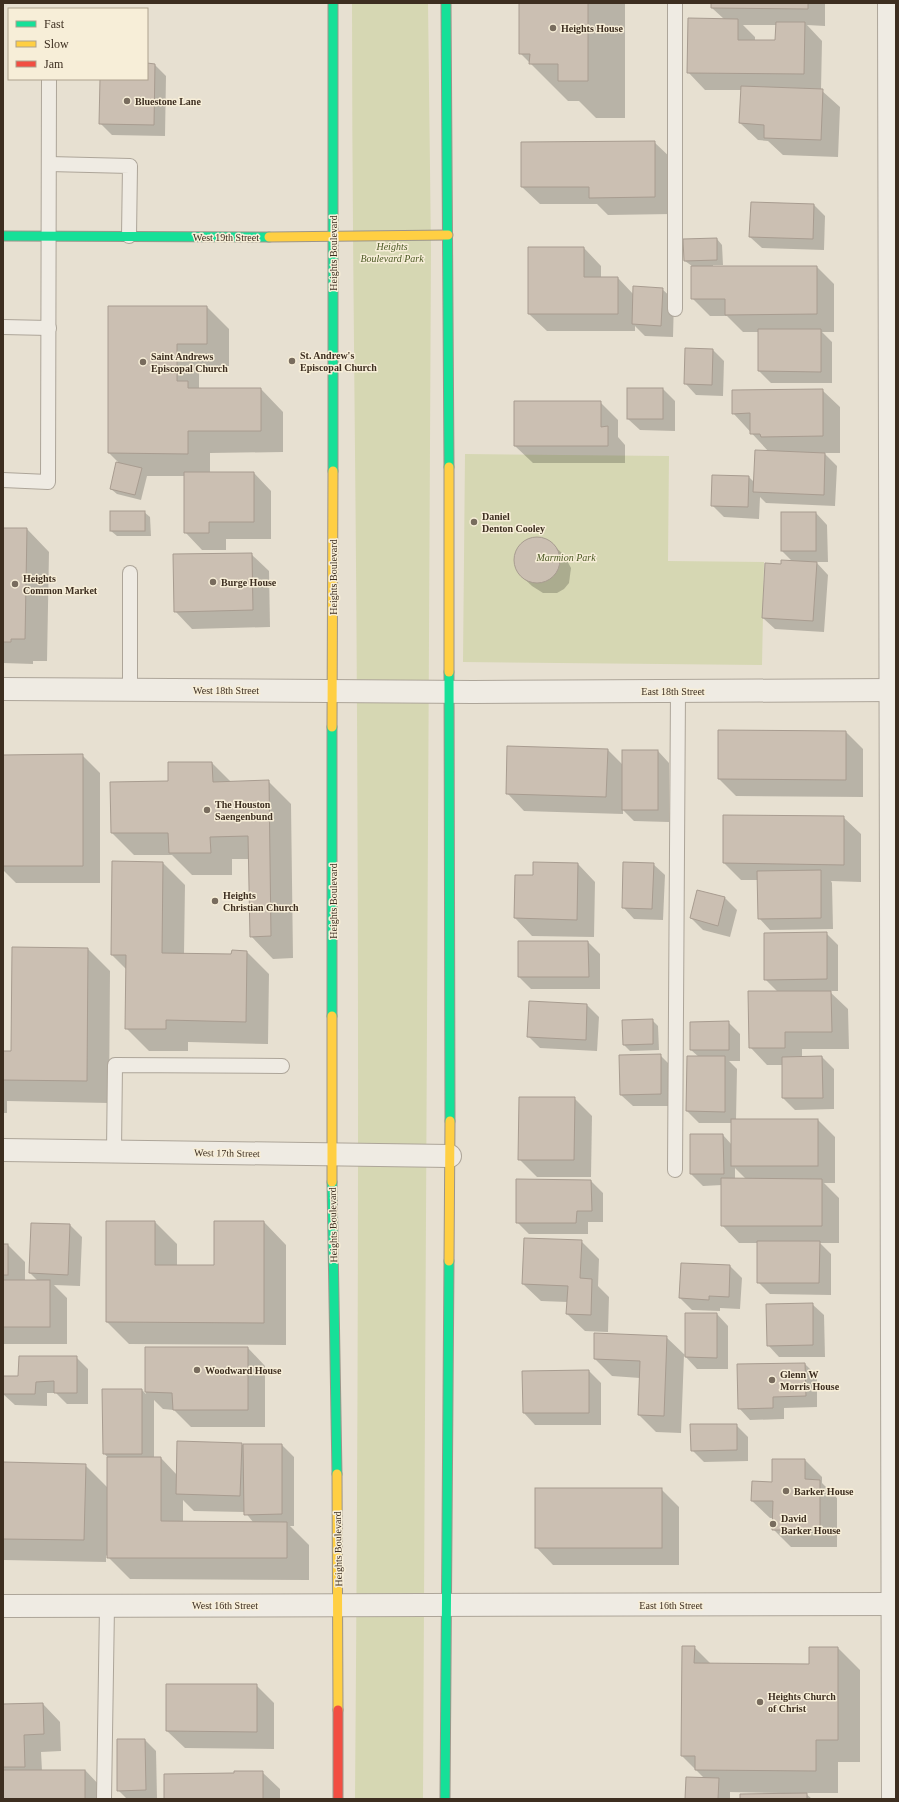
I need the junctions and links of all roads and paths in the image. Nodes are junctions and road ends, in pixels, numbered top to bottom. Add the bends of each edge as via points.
1 (333, 3) edge
2 (446, 3) edge
3 (675, 3) edge
4 (889, 3) edge
5 (49, 80) edge
6 (49, 164) junction
7 (448, 235) junction
8 (3, 236) edge
9 (49, 236) junction
10 (129, 236) junction
11 (333, 237) junction
12 (675, 309) dead end
13 (3, 327) edge
14 (48, 328) junction
15 (3, 480) edge
16 (130, 573) dead end
17 (3, 689) edge
18 (130, 690) junction
19 (893, 690) edge
20 (333, 691) junction
21 (678, 691) junction
22 (449, 692) junction
23 (282, 1066) dead end
24 (3, 1150) edge
25 (114, 1151) junction
26 (332, 1155) junction
27 (450, 1156) junction
28 (674, 1170) dead end
29 (894, 1604) edge
30 (339, 1605) junction
31 (446, 1605) junction
32 (3, 1606) edge
33 (107, 1606) junction
34 (104, 1799) edge
35 (338, 1799) edge
36 (445, 1799) edge
37 (893, 1799) edge

1 - 11 main road, Heights Boulevard
2 - 7 main road
3 - 12 lane
4 - 19 street
5 - 6 lane
6 - 9 lane
6 - 10 lane via 130,166
7 - 11 main road, West 19th Street
7 - 22 main road
8 - 9 main road, West 19th Street
9 - 10 main road, West 19th Street
9 - 14 lane
10 - 11 main road, West 19th Street
11 - 20 main road, Heights Boulevard
13 - 14 lane
14 - 15 lane via 48,482
16 - 18 lane
17 - 18 street, West 18th Street
18 - 20 street, West 18th Street
19 - 21 street, East 18th Street
19 - 29 street
20 - 22 street, West 18th Street
20 - 26 main road, Heights Boulevard
21 - 22 street, East 18th Street
21 - 28 lane
22 - 27 main road
23 - 25 lane via 115,1065
24 - 25 street, West 17th Street
25 - 26 street, West 17th Street
26 - 27 street, West 17th Street
26 - 30 main road, Heights Boulevard
27 - 31 main road
29 - 31 street, East 16th Street
29 - 37 street
30 - 31 street, West 16th Street
30 - 33 street, West 16th Street
30 - 35 main road, Heights Boulevard
31 - 36 main road
32 - 33 street, West 16th Street
33 - 34 lane

